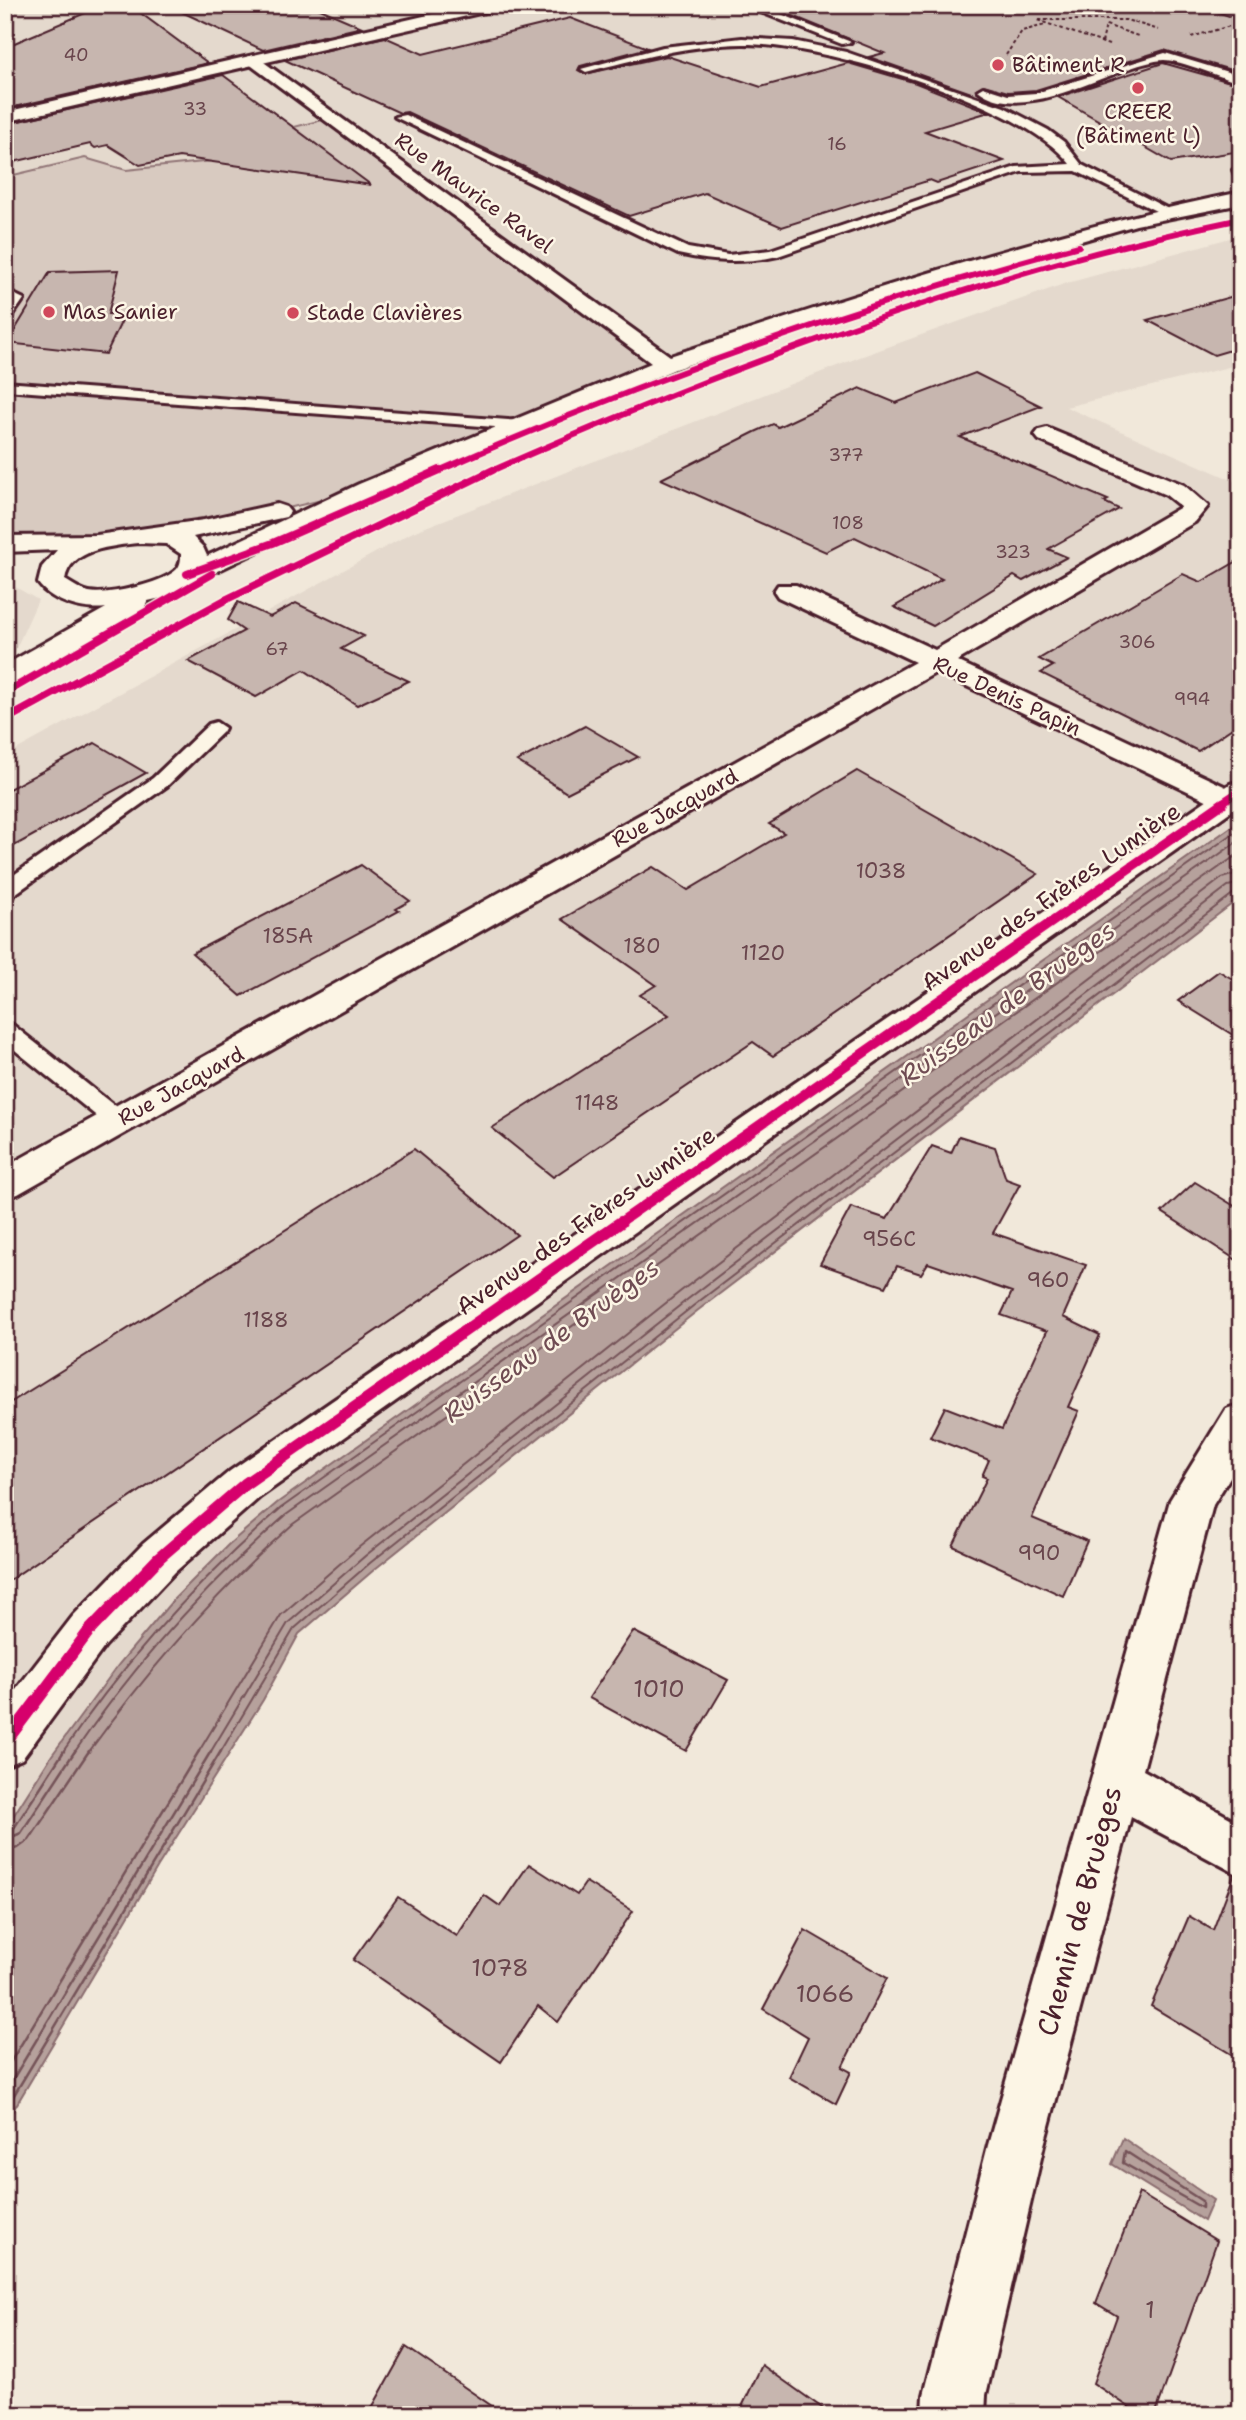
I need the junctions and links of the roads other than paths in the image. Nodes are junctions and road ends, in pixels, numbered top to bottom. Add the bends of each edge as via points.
1 (493, 5) edge
2 (748, 5) edge
3 (254, 60) junction
4 (586, 68) dead end
5 (1241, 80) edge
6 (5, 117) edge
7 (401, 117) dead end
8 (1078, 167) junction
9 (1241, 198) edge
10 (1170, 213) junction
11 (5, 294) edge
12 (5, 316) edge
13 (667, 363) junction
14 (5, 386) edge
15 (521, 425) junction
16 (1047, 435) dead end
17 (368, 489) junction
18 (142, 536) junction
19 (104, 540) junction
20 (12, 562) edge
21 (187, 574) junction
22 (57, 588) junction
23 (787, 591) dead end
24 (152, 592) junction
25 (935, 662) junction
26 (16, 672) edge
27 (216, 728) dead end
28 (1234, 794) edge
29 (5, 891) edge
30 (5, 1030) edge
31 (118, 1121) junction
32 (5, 1184) edge
33 (1241, 1421) edge
34 (5, 1742) edge
35 (1114, 1781) junction
36 (1241, 1851) edge
37 (963, 2408) edge

1 - 3 street
2 - 5 lane via 1007,98 1037,96 1165,56
3 - 6 street
3 - 13 street, Rue Maurice Ravel
4 - 8 lane via 636,55 743,41 793,44 849,55 1000,108 1058,142
7 - 8 lane via 683,251 714,260 774,253 1020,169
8 - 10 lane
9 - 10 street
10 - 13 street via 885,292
11 - 12 lane via 16,299
13 - 15 street
14 - 15 lane
15 - 17 street
16 - 25 street, Rue Jacquard via 1175,490 1196,506 1186,517
17 - 18 street via 240,521
17 - 21 street
18 - 19 street
18 - 21 street via 180,540 194,552
19 - 20 street
19 - 22 street via 61,558 52,570
20 - 22 street
21 - 24 street
22 - 24 street via 97,601
22 - 26 street via 52,626
23 - 25 street, Rue Denis Papin
24 - 26 street
25 - 28 street, Rue Denis Papin
25 - 31 street, Rue Jacquard
27 - 29 lane via 160,782
28 - 34 street, Avenue des Frères Lumière via 245,1484 159,1558 89,1631
30 - 31 lane
31 - 32 street, Rue Jacquard
33 - 35 street, Chemin de Bruèges via 1192,1500
35 - 36 street
35 - 37 street, Chemin de Bruèges via 1016,2145

